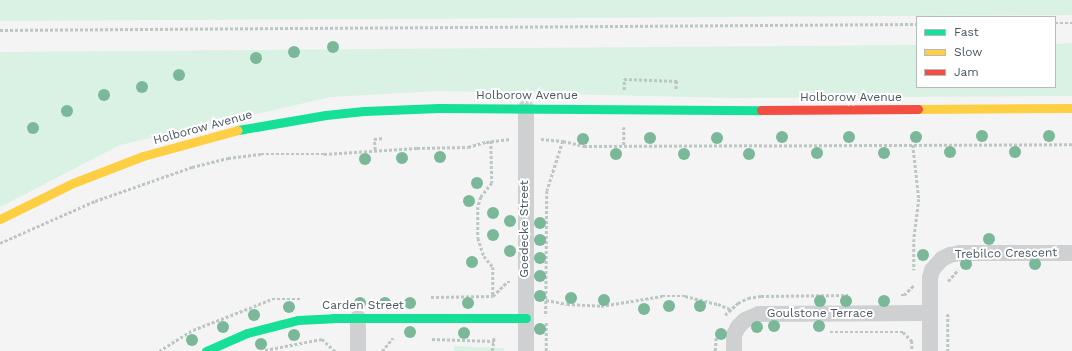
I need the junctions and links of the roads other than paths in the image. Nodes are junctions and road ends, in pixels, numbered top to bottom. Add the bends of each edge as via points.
1 (526, 108) junction
2 (1072, 108) edge
3 (0, 219) edge
4 (1072, 252) edge
5 (930, 314) junction
6 (358, 318) junction
7 (526, 318) junction
8 (206, 351) edge
9 (358, 351) edge
10 (526, 351) edge
11 (734, 351) edge
12 (930, 351) edge

1 - 2 main road, Holborow Avenue
1 - 3 main road, Holborow Avenue via 364,111 252,127 179,145 114,167
1 - 7 street, Goedecke Street
4 - 5 street, Trebilco Crescent via 950,255 938,263 931,274
5 - 11 street, Goulstone Terrace via 759,314 745,320 738,327 734,335
5 - 12 street, Trebilco Crescent
6 - 7 main road, Carden Street
6 - 8 main road, Carden Street via 316,318 281,323 247,333
6 - 9 street
7 - 10 street, Goedecke Street

